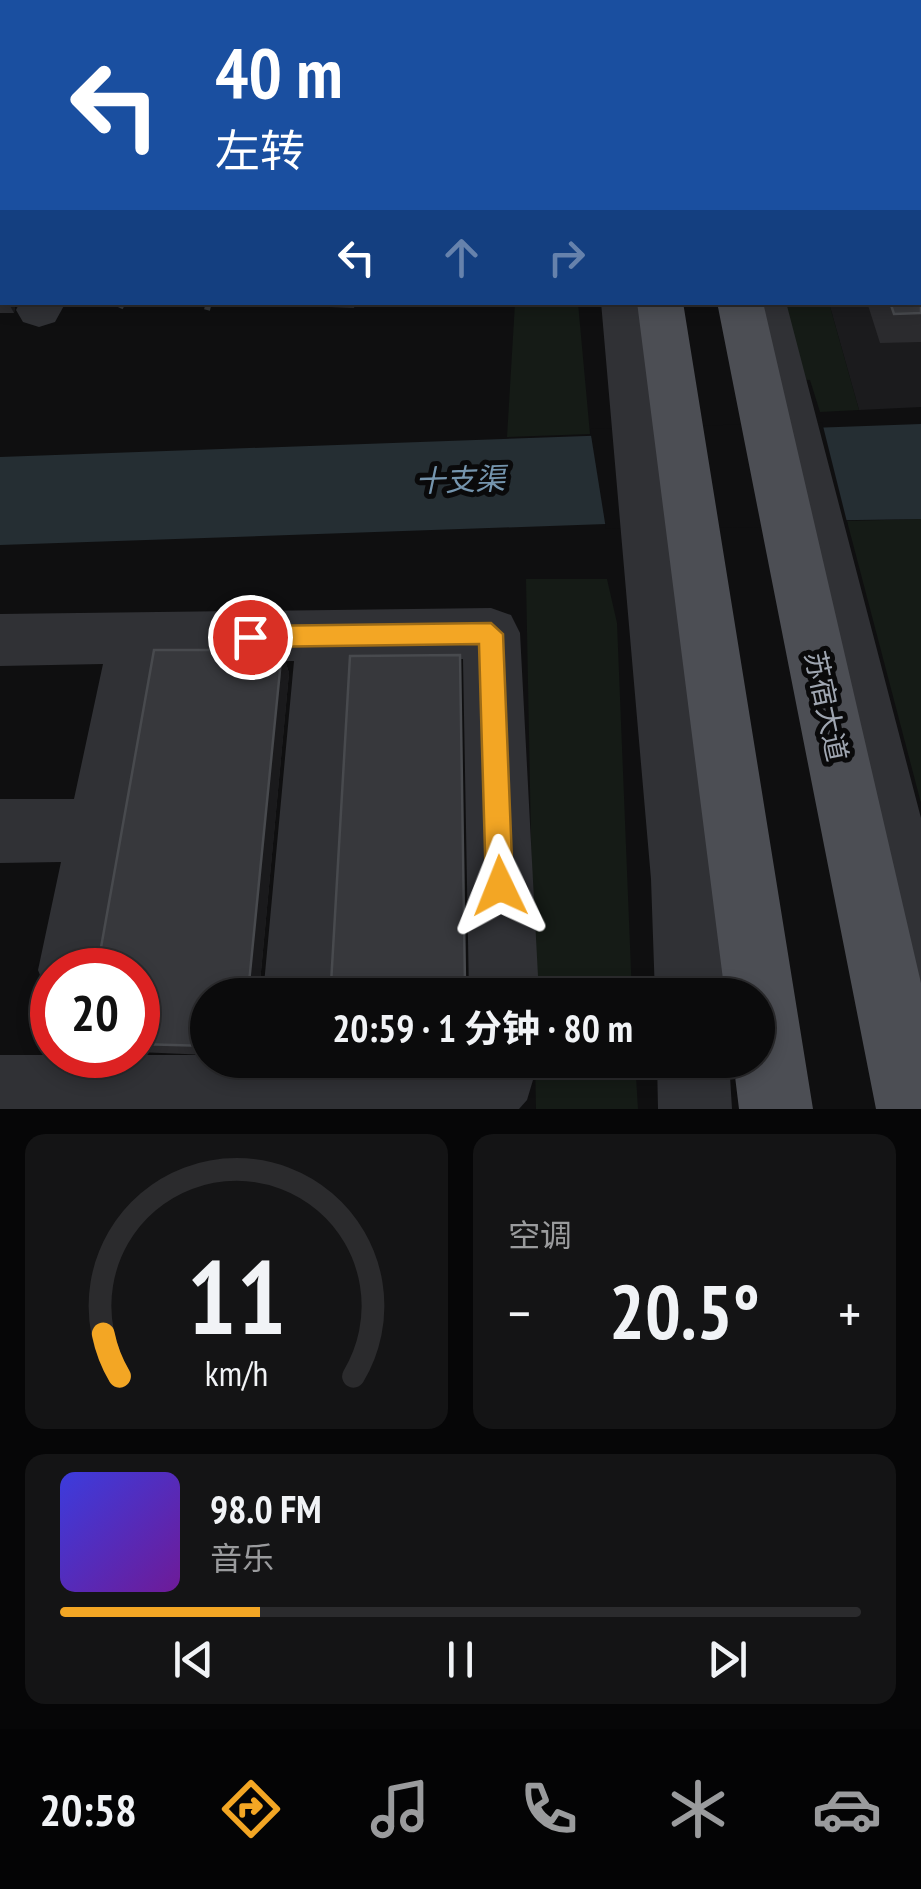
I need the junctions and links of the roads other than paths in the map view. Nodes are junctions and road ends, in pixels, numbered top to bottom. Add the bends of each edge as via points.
1 (625, 305) edge
2 (660, 305) edge
3 (741, 305) edge
4 (763, 305) edge
5 (775, 409) junction
6 (656, 416) junction
7 (807, 543) junction
8 (673, 548) junction
9 (325, 636) junction
10 (137, 638) junction
11 (0, 640) edge
12 (100, 830) junction
13 (0, 831) edge
14 (77, 948) edge
15 (921, 949) edge
16 (299, 978) edge
17 (503, 978) edge
18 (689, 978) edge
19 (497, 1078) edge
20 (693, 1078) edge
21 (290, 1087) edge
22 (34, 1088) edge
23 (695, 1109) edge
24 (776, 1109) edge
25 (913, 1109) edge

1 - 6 lane
2 - 6 main road
3 - 5 main road, 苏宿大道
4 - 5 lane
5 - 7 main road, 苏宿大道
6 - 8 lane
7 - 15 lane
7 - 25 main road, 苏宿大道
8 - 18 lane
8 - 24 main road
9 - 10 lane
9 - 16 lane
9 - 17 lane via 491,634
10 - 11 lane
10 - 12 lane
12 - 13 lane
12 - 14 lane
19 - 21 lane via 486,1091
20 - 23 lane
21 - 22 lane

